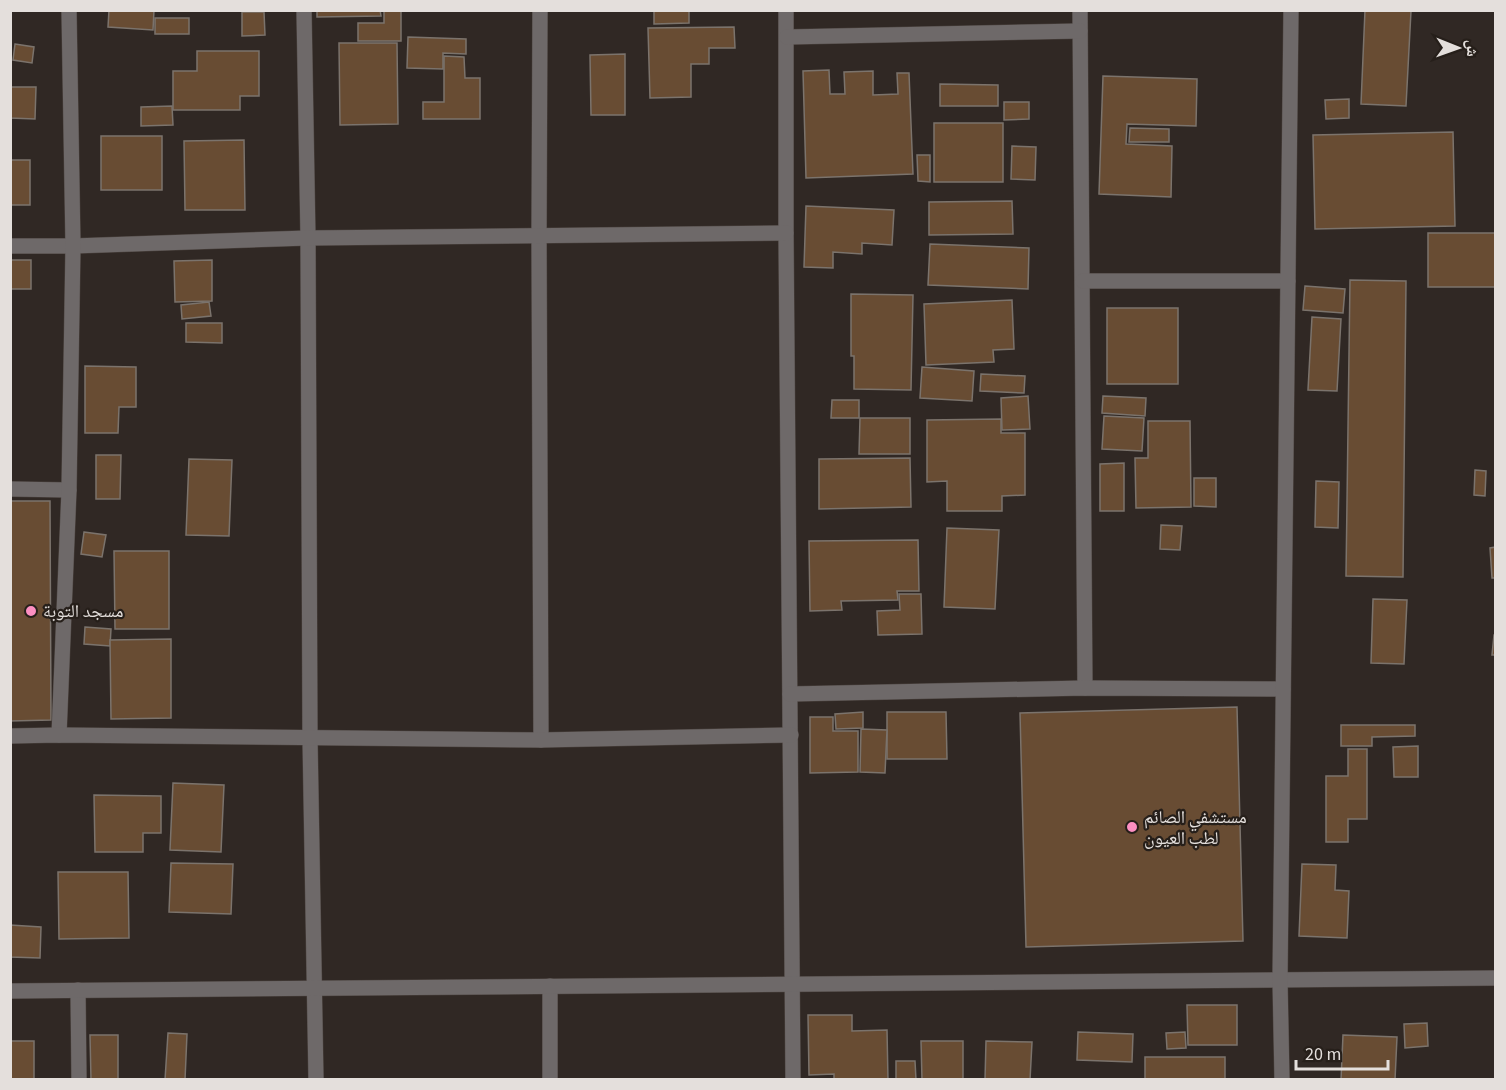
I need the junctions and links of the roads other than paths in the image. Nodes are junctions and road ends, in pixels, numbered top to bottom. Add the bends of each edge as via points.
1 (69, 10) edge
2 (304, 10) edge
3 (540, 10) edge
4 (786, 10) edge
5 (1080, 10) edge
6 (1291, 10) edge
7 (1080, 32) junction
8 (787, 37) junction
9 (786, 233) junction
10 (539, 236) junction
11 (308, 238) junction
12 (10, 246) edge
13 (73, 246) junction
14 (1083, 281) junction
15 (1288, 281) junction
16 (10, 489) edge
17 (69, 490) junction
18 (1085, 688) junction
19 (1283, 689) junction
20 (790, 694) junction
21 (59, 735) junction
22 (791, 735) junction
23 (10, 736) edge
24 (310, 738) junction
25 (541, 740) junction
26 (1496, 978) edge
27 (1280, 980) junction
28 (792, 984) junction
29 (549, 986) junction
30 (315, 988) junction
31 (78, 990) junction
32 (10, 991) edge
33 (79, 1080) edge
34 (316, 1080) edge
35 (550, 1080) edge
36 (793, 1080) edge
37 (1282, 1080) edge

1 - 13 street
2 - 11 street
3 - 10 street
4 - 8 street
5 - 7 street
6 - 15 street
7 - 8 street
7 - 14 street
8 - 9 street
9 - 10 street
9 - 20 street
10 - 11 street
10 - 25 street
11 - 13 street
11 - 24 street
12 - 13 street
13 - 17 street
14 - 15 street
14 - 18 street
15 - 19 street
16 - 17 street
17 - 21 street
18 - 19 street
18 - 20 street
19 - 27 street
20 - 22 street
21 - 23 street
21 - 24 street
22 - 25 street
22 - 28 street
24 - 25 street
24 - 30 street
26 - 27 street
27 - 28 street
27 - 37 street
28 - 29 street
28 - 36 street
29 - 30 street
29 - 35 street
30 - 31 street
30 - 34 street
31 - 32 street
31 - 33 street

